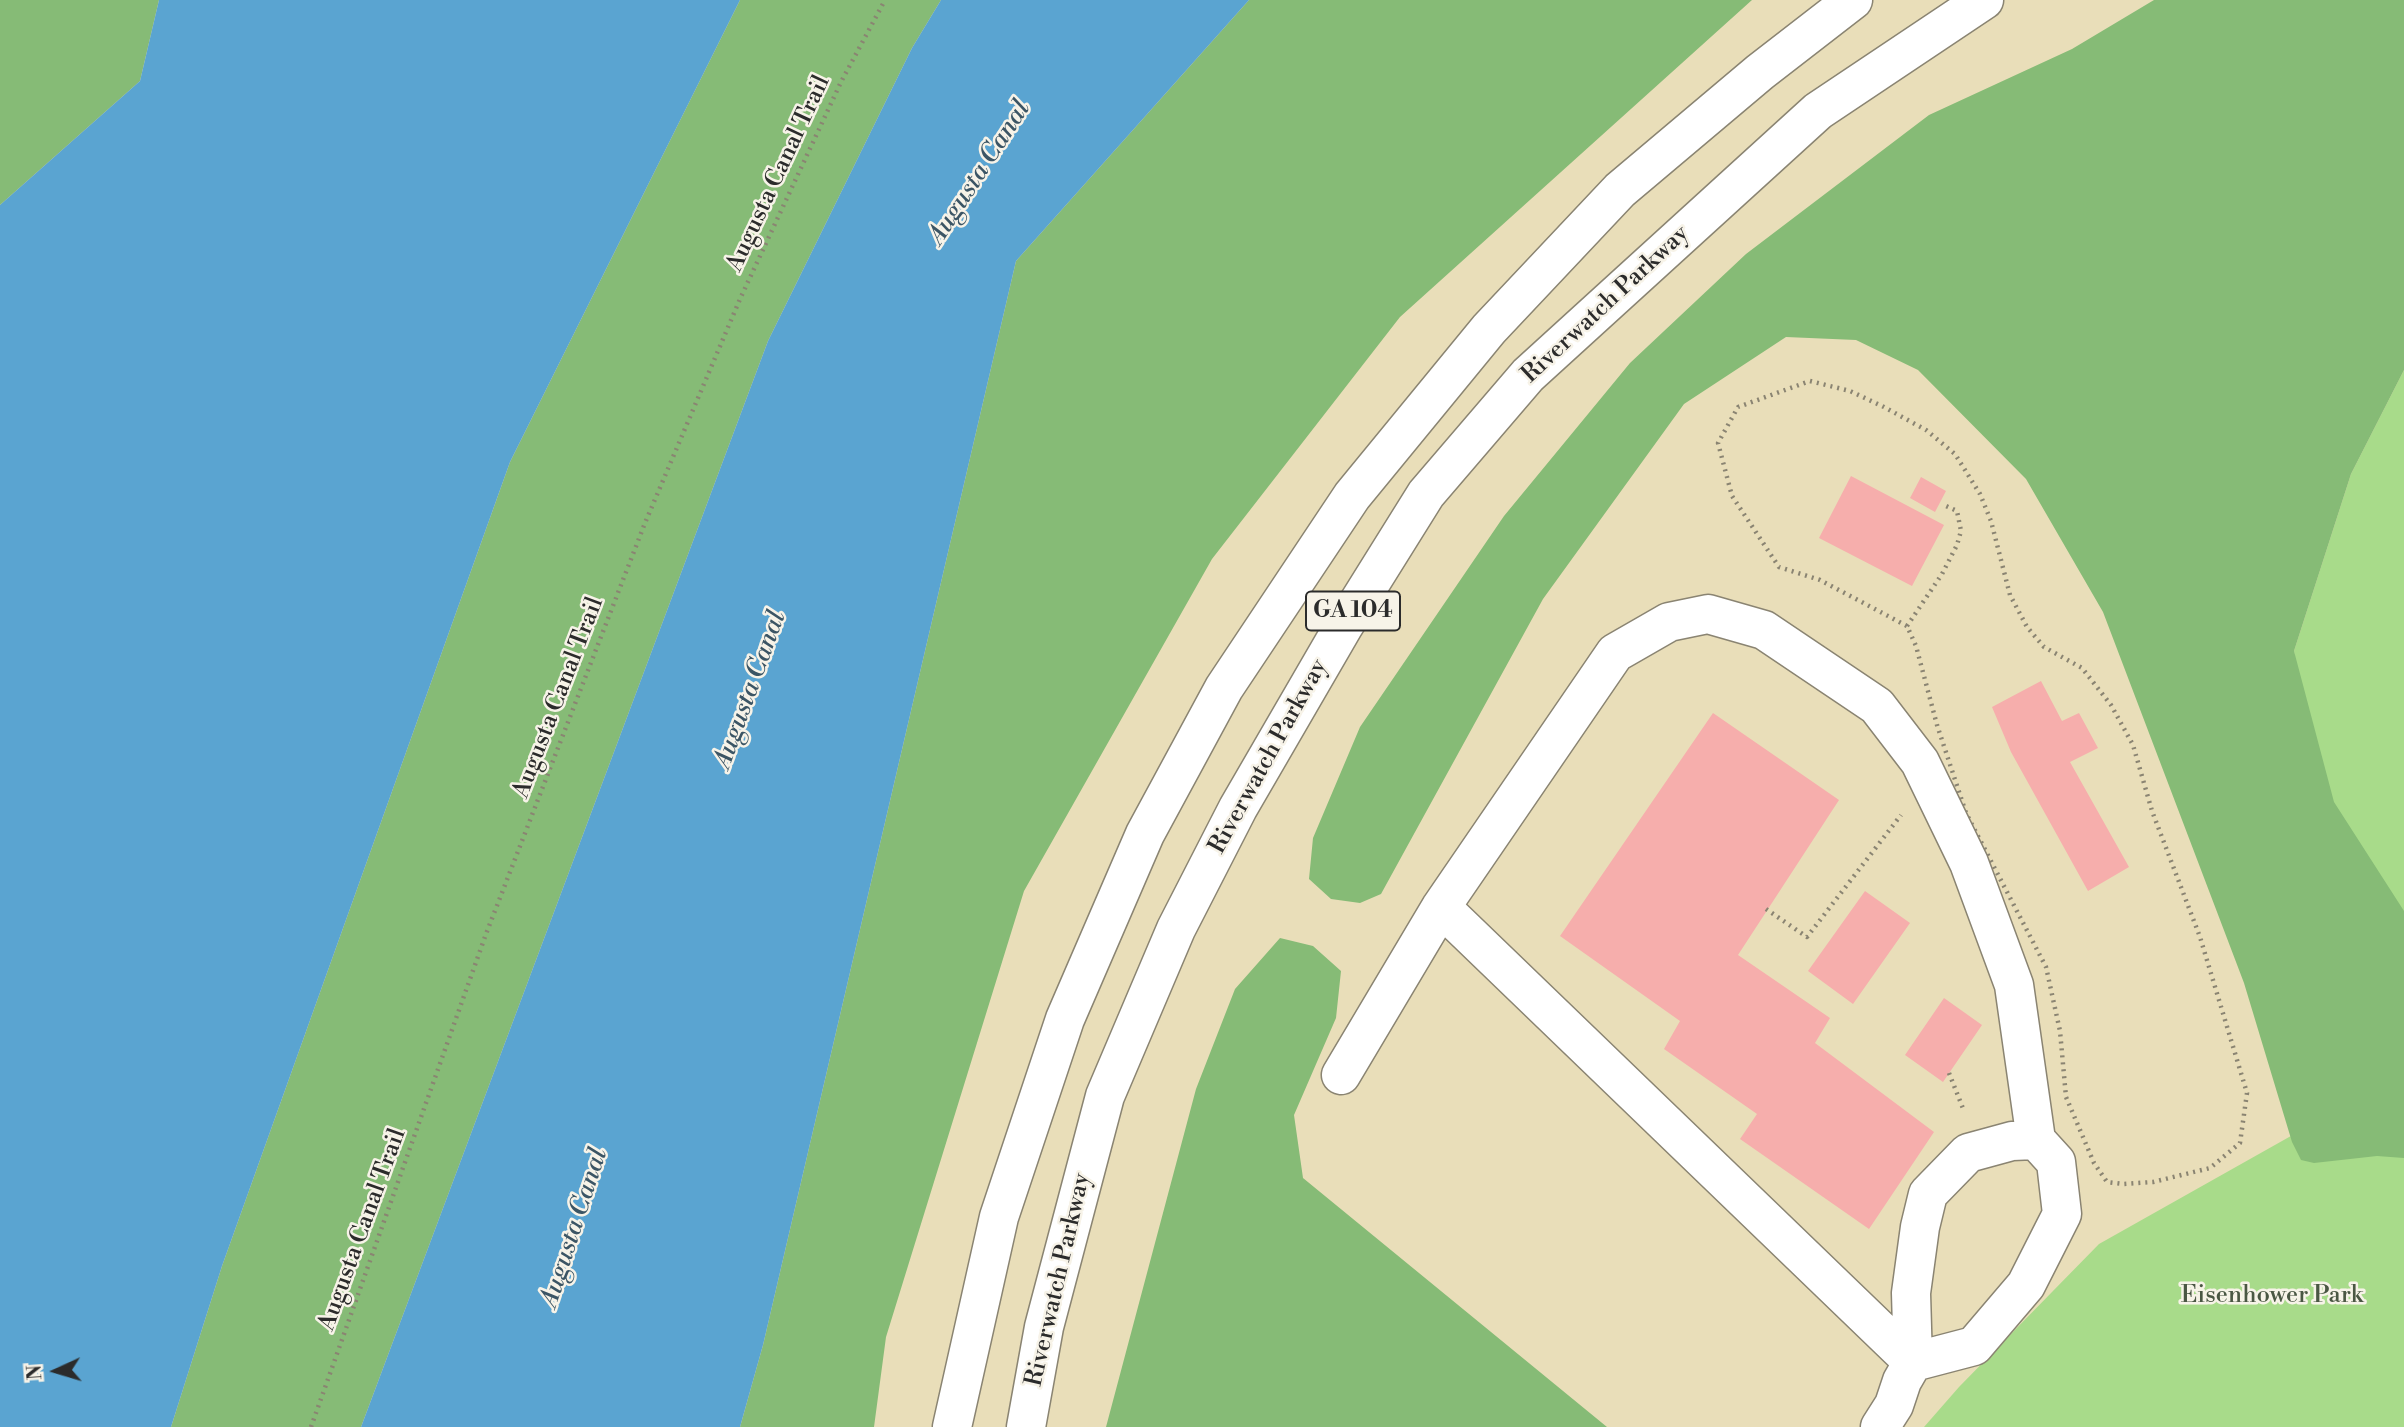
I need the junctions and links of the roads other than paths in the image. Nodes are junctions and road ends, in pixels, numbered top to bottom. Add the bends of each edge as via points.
1 (1853, 0) edge
2 (1984, 0) edge
3 (1441, 907) junction
4 (1341, 1075) dead end
5 (2036, 1140) junction
6 (1913, 1362) junction
7 (952, 1427) edge
8 (1026, 1427) edge
9 (1880, 1427) edge

1 - 7 main road, GA 104 via 1620,190 1489,329 1352,496 1224,688 1145,835 1065,1020 999,1217
2 - 8 main road, Riverwatch Parkway / GA 104 via 1818,111 1528,374 1426,494 1259,772 1176,929 1105,1096 1044,1327
3 - 4 main road
3 - 5 main road via 1615,653 1670,622 1708,614 1764,630 1877,706 1920,762 1969,863 2014,985
3 - 6 main road
5 - 6 main road via 2012,1141 1968,1153 1928,1195 1911,1293
5 - 6 main road via 2056,1162 2062,1214 2026,1285 1974,1346
6 - 9 main road

